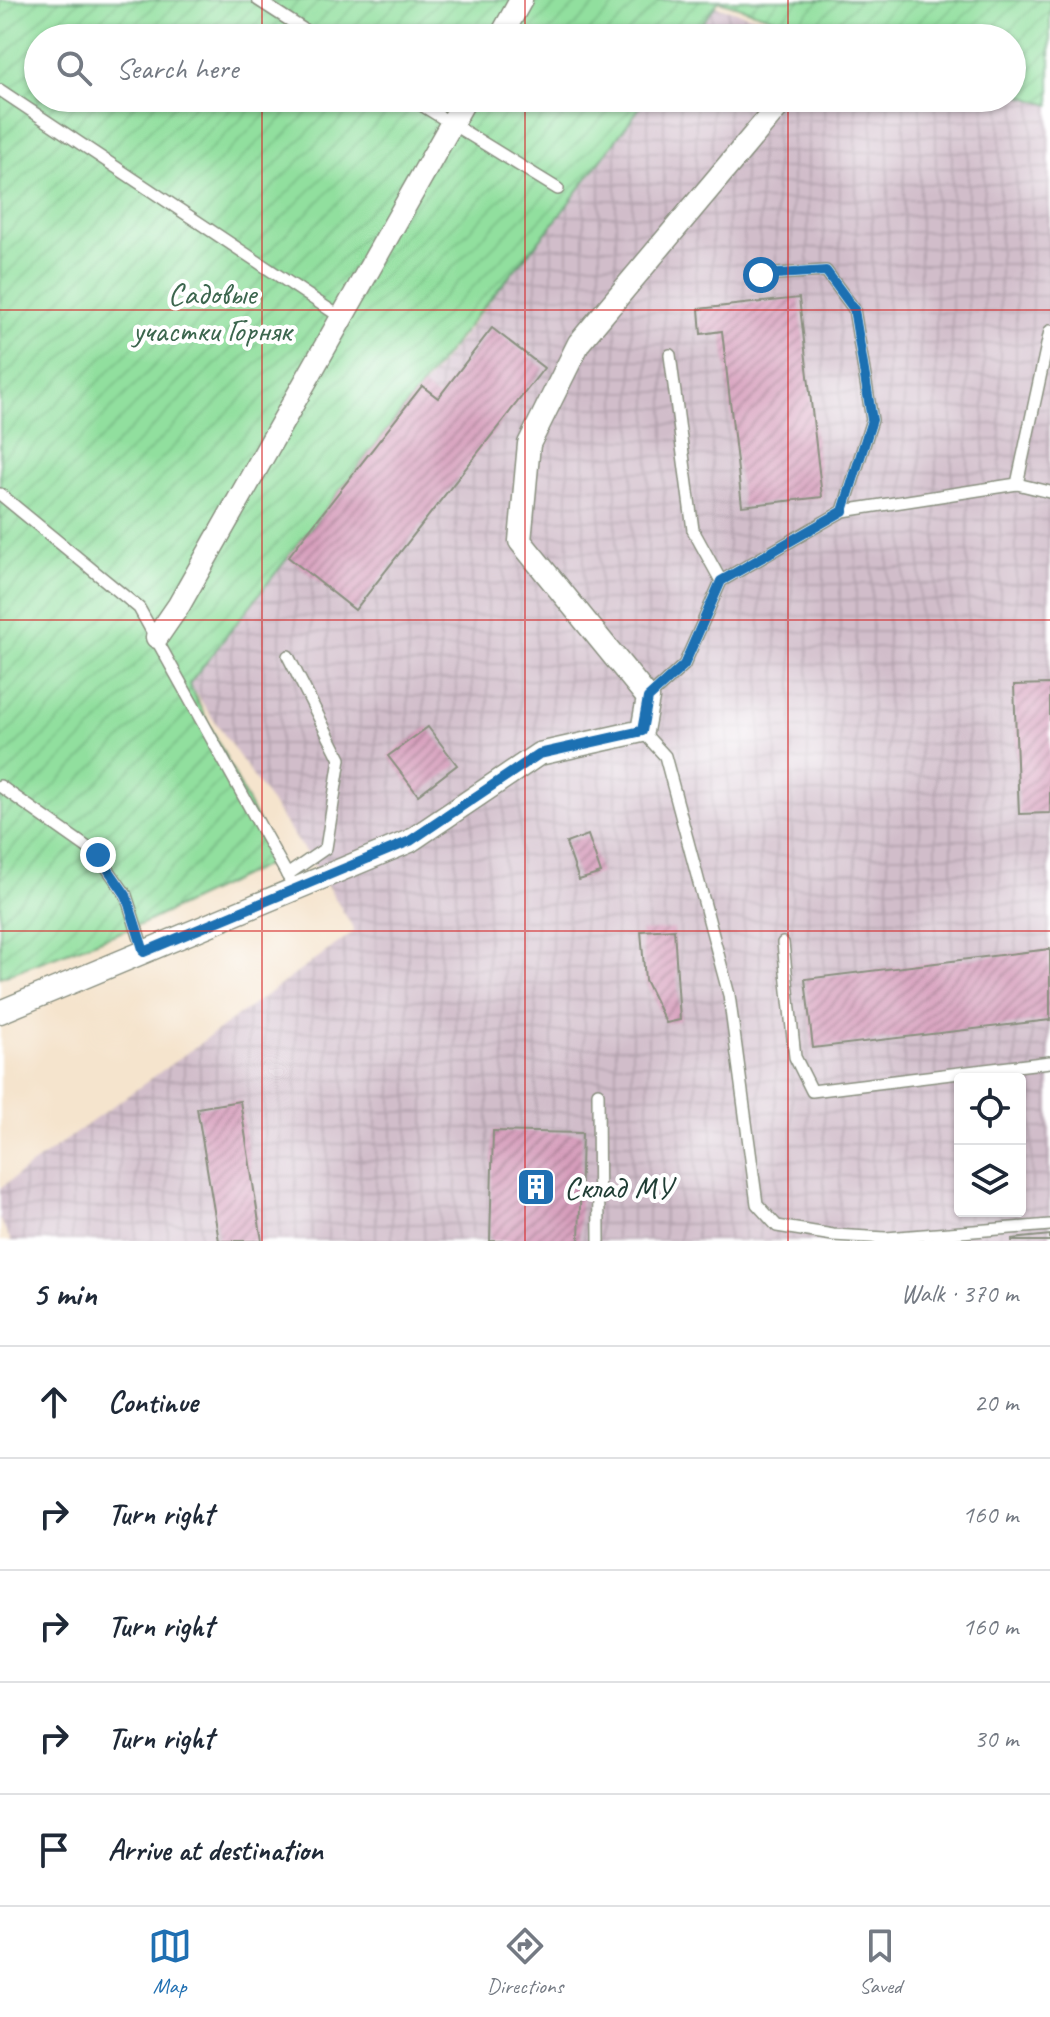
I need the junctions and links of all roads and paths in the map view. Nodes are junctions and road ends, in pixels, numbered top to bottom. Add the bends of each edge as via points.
1 (258, 0) edge
2 (521, 0) edge
3 (295, 24) edge
4 (508, 24) edge
5 (0, 90) edge
6 (24, 106) edge
7 (33, 112) edge
8 (432, 112) edge
9 (458, 112) edge
10 (773, 112) edge
11 (451, 124) junction
12 (558, 189) dead end
13 (761, 275) dead end
14 (342, 318) junction
15 (1050, 331) edge
16 (670, 355) dead end
17 (1017, 484) junction
18 (1050, 492) edge
19 (0, 494) edge
20 (843, 511) junction
21 (721, 581) junction
22 (157, 637) junction
23 (288, 656) dead end
24 (648, 698) junction
25 (642, 731) junction
26 (0, 786) edge
27 (291, 882) junction
28 (783, 943) dead end
29 (144, 952) junction
30 (0, 1012) edge
31 (1050, 1062) edge
32 (598, 1093) dead end
33 (1050, 1225) edge
34 (599, 1241) edge

1 - 3 lane
2 - 4 street
5 - 6 lane
7 - 14 lane
8 - 11 lane
9 - 11 street
10 - 24 street via 579,343 529,444 520,541
11 - 12 lane
11 - 14 street
13 - 20 lane via 826,271 854,309 872,420
14 - 22 street
15 - 17 lane
16 - 21 lane via 693,530
17 - 18 lane
17 - 20 lane
19 - 22 lane via 139,608
20 - 21 lane
21 - 24 lane via 684,665
22 - 27 lane
23 - 27 lane via 340,759 326,848
24 - 25 street
25 - 27 street via 539,754 410,841
25 - 33 lane via 665,756 729,995 757,1204 777,1226 846,1236 886,1238
26 - 29 lane via 98,855 126,895
27 - 29 street
28 - 31 lane via 795,1057 812,1091
29 - 30 street
32 - 34 lane

